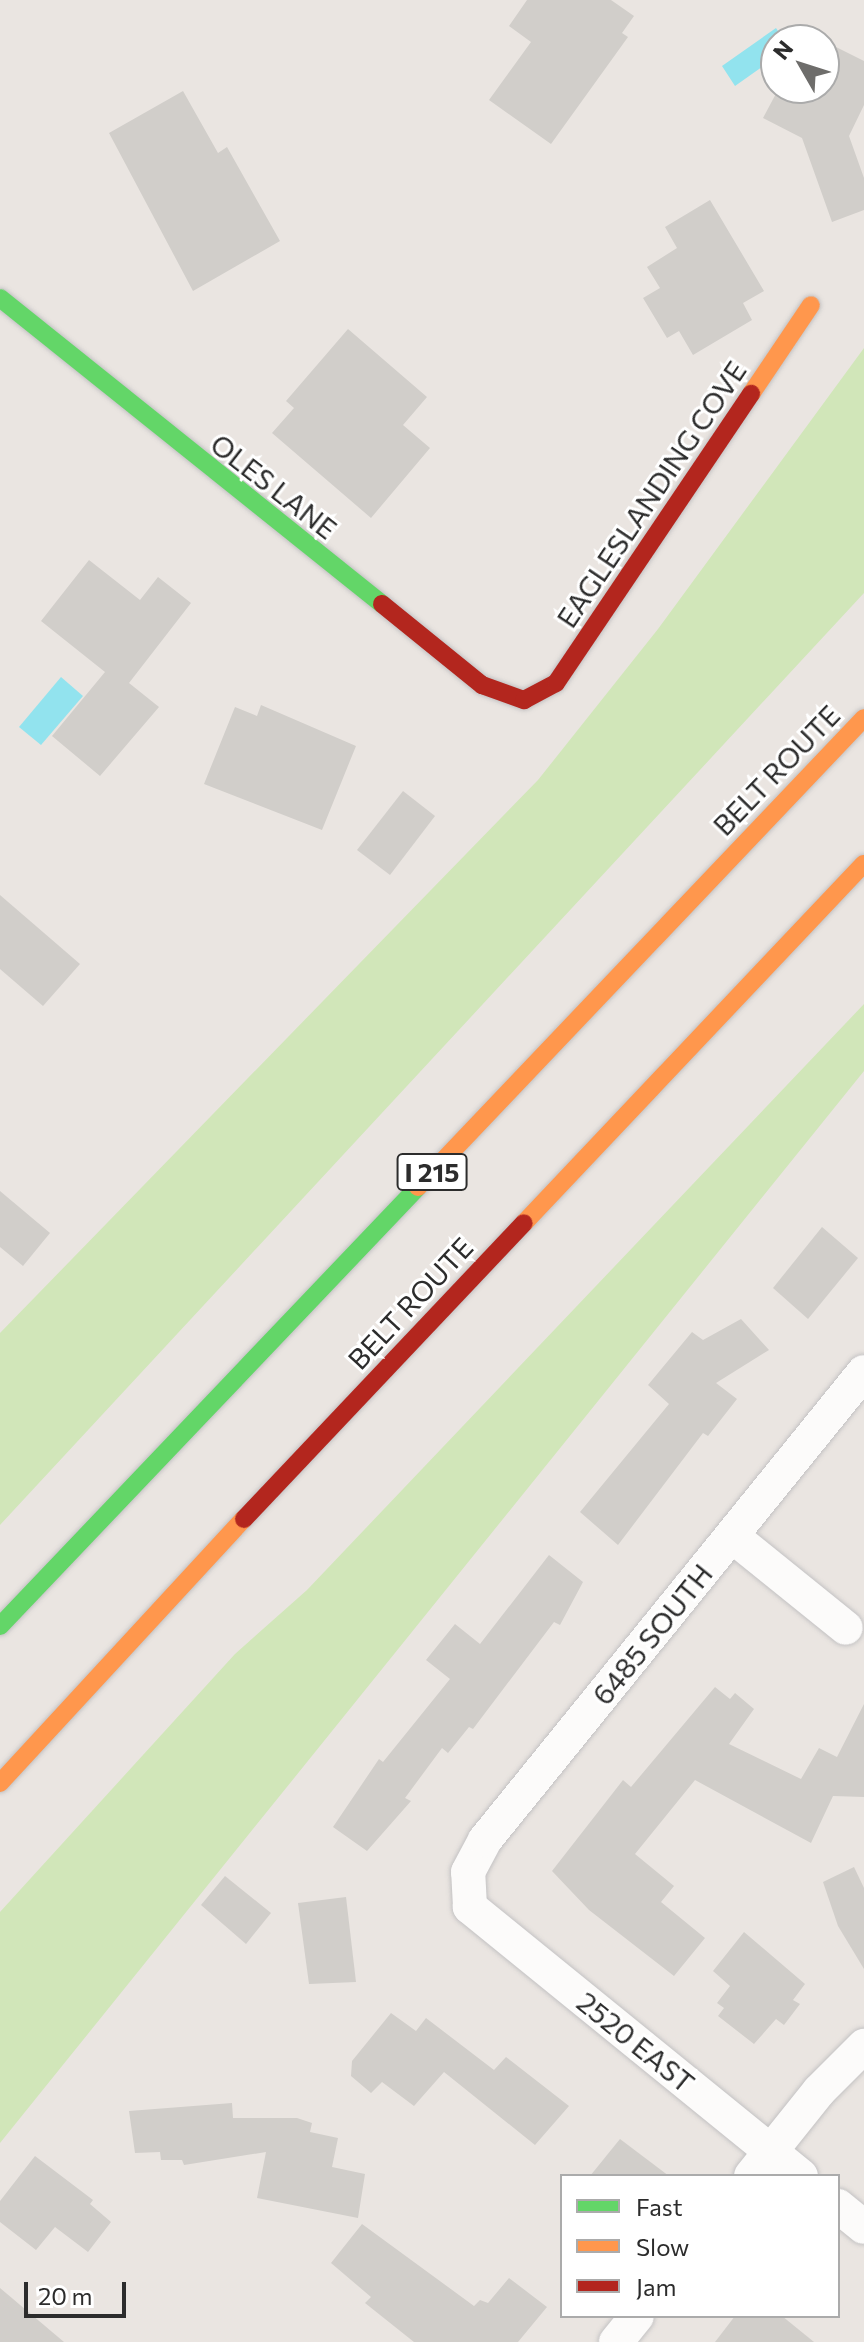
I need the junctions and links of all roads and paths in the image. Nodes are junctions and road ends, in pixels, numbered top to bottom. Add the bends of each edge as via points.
1 (0, 298) edge
2 (811, 305) dead end
3 (524, 700) joint
4 (864, 718) edge
5 (864, 864) edge
6 (864, 1372) edge
7 (732, 1536) junction
8 (0, 1626) edge
9 (846, 1628) dead end
10 (0, 1783) edge
11 (470, 1907) joint
12 (864, 2046) edge
13 (761, 2164) edge
14 (794, 2174) edge
15 (840, 2208) edge
16 (864, 2227) edge
17 (635, 2318) edge
18 (616, 2342) edge

1 - 3 main road, OLES LANE via 482,685
2 - 3 main road, EAGLESLANDING COVE via 556,683
4 - 8 main road, BELT ROUTE / I 215
5 - 10 main road, BELT ROUTE via 62,1711
6 - 7 street, 6485 SOUTH
7 - 9 street
7 - 11 street, 6485 SOUTH via 485,1840 468,1872
11 - 13 street, 2520 EAST
12 - 13 street
13 - 14 street, 2520 EAST
15 - 16 street
17 - 18 street

